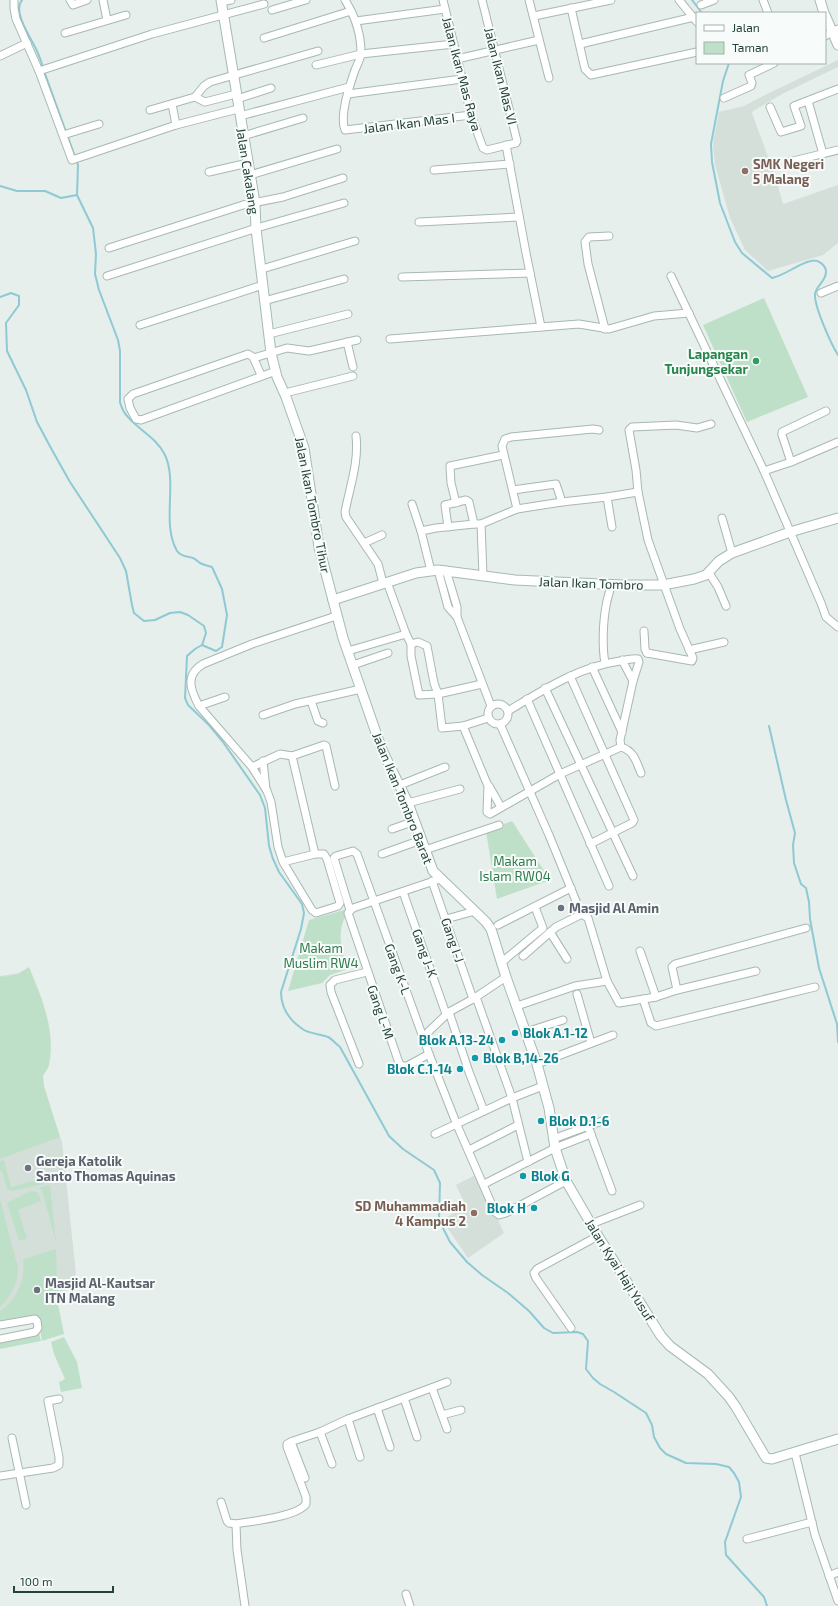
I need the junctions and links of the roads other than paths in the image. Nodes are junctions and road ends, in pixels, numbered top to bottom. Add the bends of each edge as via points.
1 (14, 0) edge
2 (70, 0) edge
3 (87, 0) edge
4 (103, 0) edge
5 (231, 0) edge
6 (306, 0) edge
7 (346, 0) edge
8 (443, 0) edge
9 (482, 0) edge
10 (530, 0) edge
11 (611, 0) edge
12 (679, 0) edge
13 (714, 0) edge
14 (763, 0) edge
15 (820, 0) edge
16 (221, 1) edge
17 (264, 4) dead end
18 (701, 5) dead end
19 (571, 8) junction
20 (445, 9) junction
21 (272, 10) dead end
22 (351, 11) junction
23 (765, 12) edge
24 (824, 12) edge
25 (126, 15) dead end
26 (223, 15) junction
27 (534, 16) junction
28 (695, 19) edge
29 (107, 20) junction
30 (356, 20) junction
31 (826, 20) edge
32 (65, 32) dead end
33 (831, 32) edge
34 (264, 38) dead end
35 (539, 40) junction
36 (27, 43) junction
37 (454, 44) junction
38 (580, 44) junction
39 (838, 45) edge
40 (495, 50) junction
41 (318, 51) dead end
42 (696, 52) edge
43 (361, 54) junction
44 (0, 56) edge
45 (457, 60) junction
46 (772, 64) edge
47 (316, 65) dead end
48 (43, 70) junction
49 (233, 75) junction
50 (549, 78) dead end
51 (462, 79) junction
52 (271, 88) dead end
53 (838, 89) edge
54 (348, 91) junction
55 (195, 97) junction
56 (237, 97) junction
57 (724, 98) dead end
58 (808, 101) junction
59 (172, 104) junction
60 (770, 107) dead end
61 (150, 110) dead end
62 (239, 112) junction
63 (471, 115) junction
64 (303, 118) dead end
65 (99, 124) dead end
66 (176, 125) junction
67 (66, 134) junction
68 (243, 136) junction
69 (506, 145) junction
70 (337, 149) dead end
71 (838, 150) edge
72 (823, 154) junction
73 (789, 162) dead end
74 (248, 163) junction
75 (510, 164) junction
76 (434, 170) dead end
77 (209, 172) dead end
78 (250, 175) junction
79 (343, 178) dead end
80 (255, 203) junction
81 (344, 203) dead end
82 (519, 217) junction
83 (419, 222) dead end
84 (256, 229) junction
85 (609, 236) dead end
86 (355, 241) dead end
87 (109, 248) dead end
88 (262, 269) junction
89 (530, 273) junction
90 (107, 276) dead end
91 (671, 276) dead end
92 (402, 277) dead end
93 (344, 279) dead end
94 (263, 285) junction
95 (838, 286) edge
96 (821, 293) dead end
97 (264, 300) junction
98 (689, 313) junction
99 (348, 314) dead end
100 (140, 325) dead end
101 (541, 327) junction
102 (605, 329) junction
103 (269, 338) junction
104 (390, 339) dead end
105 (356, 340) dead end
106 (347, 342) junction
107 (271, 353) junction
108 (254, 358) junction
109 (353, 367) dead end
110 (276, 371) junction
111 (261, 375) junction
112 (353, 376) dead end
113 (284, 393) junction
114 (826, 411) dead end
115 (711, 424) dead end
116 (599, 430) dead end
117 (356, 436) dead end
118 (838, 442) edge
119 (503, 455) junction
120 (792, 462) junction
121 (764, 472) junction
122 (512, 490) junction
123 (638, 492) junction
124 (607, 497) junction
125 (562, 502) junction
126 (456, 503) junction
127 (412, 504) dead end
128 (517, 509) junction
129 (722, 518) dead end
130 (838, 518) edge
131 (477, 524) junction
132 (448, 527) junction
133 (612, 527) dead end
134 (421, 531) junction
135 (790, 532) junction
136 (382, 535) dead end
137 (364, 543) junction
138 (732, 554) junction
139 (438, 570) junction
140 (709, 573) junction
141 (483, 576) junction
142 (385, 582) junction
143 (611, 584) junction
144 (663, 585) junction
145 (333, 600) junction
146 (726, 606) dead end
147 (336, 616) junction
148 (838, 627) edge
149 (644, 631) dead end
150 (406, 634) junction
151 (724, 642) dead end
152 (411, 644) junction
153 (690, 650) junction
154 (348, 651) junction
155 (388, 653) dead end
156 (647, 653) junction
157 (622, 660) junction
158 (639, 660) junction
159 (605, 663) junction
160 (353, 665) junction
161 (592, 667) junction
162 (570, 676) junction
163 (633, 681) junction
164 (482, 684) junction
165 (545, 688) junction
166 (361, 689) junction
167 (438, 694) junction
168 (225, 697) dead end
169 (527, 700) junction
170 (311, 701) junction
171 (199, 706) junction
172 (491, 706) junction
173 (508, 711) junction
174 (263, 714) dead end
175 (488, 718) junction
176 (323, 723) dead end
177 (500, 724) junction
178 (463, 726) junction
179 (622, 732) junction
180 (621, 746) junction
181 (604, 754) junction
182 (292, 756) junction
183 (263, 761) junction
184 (581, 764) junction
185 (252, 767) junction
186 (445, 767) dead end
187 (641, 773) dead end
188 (560, 774) junction
189 (400, 785) junction
190 (335, 786) dead end
191 (488, 786) junction
192 (460, 789) dead end
193 (267, 791) junction
194 (530, 792) junction
195 (408, 803) junction
196 (501, 808) junction
197 (415, 821) junction
198 (499, 825) dead end
199 (392, 829) dead end
200 (613, 833) junction
201 (421, 840) junction
202 (590, 844) junction
203 (425, 850) junction
204 (315, 854) junction
205 (382, 854) dead end
206 (283, 862) junction
207 (633, 876) dead end
208 (436, 880) junction
209 (610, 886) dead end
210 (571, 888) junction
211 (403, 892) junction
212 (374, 901) junction
213 (576, 901) dead end
214 (535, 907) junction
215 (474, 911) junction
216 (349, 912) junction
217 (446, 919) junction
218 (498, 925) dead end
219 (806, 928) dead end
220 (550, 932) junction
221 (640, 951) dead end
222 (523, 956) dead end
223 (567, 959) dead end
224 (502, 962) junction
225 (756, 971) dead end
226 (367, 972) junction
227 (506, 977) junction
228 (606, 981) junction
229 (815, 986) dead end
230 (677, 990) junction
231 (577, 994) dead end
232 (656, 997) junction
233 (475, 998) junction
234 (643, 999) junction
235 (517, 1006) junction
236 (448, 1013) junction
237 (563, 1020) dead end
238 (526, 1032) junction
239 (613, 1035) dead end
240 (423, 1037) junction
241 (591, 1043) junction
242 (429, 1054) junction
243 (359, 1064) dead end
244 (537, 1064) junction
245 (543, 1086) junction
246 (512, 1098) junction
247 (484, 1112) junction
248 (602, 1121) dead end
249 (457, 1125) junction
250 (518, 1125) junction
251 (588, 1126) junction
252 (435, 1134) dead end
253 (591, 1134) junction
254 (554, 1143) junction
255 (469, 1150) junction
256 (528, 1162) junction
257 (566, 1181) junction
258 (484, 1184) junction
259 (612, 1191) dead end
260 (640, 1205) dead end
261 (591, 1224) junction
262 (598, 1236) junction
263 (0, 1325) edge
264 (571, 1328) dead end
265 (0, 1339) edge
266 (447, 1382) dead end
267 (432, 1388) junction
268 (404, 1398) junction
269 (59, 1400) dead end
270 (377, 1408) junction
271 (461, 1410) dead end
272 (442, 1415) junction
273 (348, 1419) junction
274 (447, 1429) dead end
275 (320, 1432) junction
276 (417, 1437) dead end
277 (12, 1438) dead end
278 (838, 1439) edge
279 (289, 1444) junction
280 (390, 1447) dead end
281 (795, 1452) junction
282 (360, 1457) dead end
283 (332, 1464) dead end
284 (19, 1472) junction
285 (0, 1476) edge
286 (305, 1478) dead end
287 (221, 1502) dead end
288 (26, 1505) dead end
289 (812, 1522) junction
290 (236, 1524) junction
291 (747, 1539) dead end
292 (838, 1572) edge
293 (829, 1576) junction
294 (406, 1594) dead end
295 (838, 1601) edge
296 (245, 1606) edge
297 (410, 1606) edge

1 - 36 street via 14,12
2 - 3 street via 73,5
4 - 29 street
5 - 16 street
6 - 21 street
7 - 22 street
8 - 20 street, Jalan Ikan Mas Raya
9 - 40 street, Jalan Ikan Mas VI
10 - 27 street
11 - 19 street
12 - 28 street
13 - 18 street
14 - 23 street
15 - 24 street
16 - 26 street, Jalan Cakalang
17 - 26 street
19 - 27 street
19 - 38 street
20 - 30 street
20 - 37 street, Jalan Ikan Mas Raya
22 - 30 street
22 - 34 street
25 - 29 street
26 - 48 street via 152,34
26 - 49 street, Jalan Cakalang
27 - 35 street
28 - 38 street
29 - 32 street
30 - 43 street
31 - 33 street
33 - 39 street
35 - 40 street
35 - 50 street
36 - 44 street
36 - 48 street
37 - 43 street
37 - 45 street, Jalan Ikan Mas Raya
38 - 42 street via 585,69 591,75
40 - 45 street
40 - 69 street, Jalan Ikan Mas VI via 517,141
41 - 49 street
43 - 47 street
43 - 54 street
45 - 51 street, Jalan Ikan Mas Raya
46 - 57 street via 749,75 751,86
48 - 67 street
49 - 55 street via 208,82
49 - 56 street, Jalan Cakalang
51 - 54 street
51 - 63 street, Jalan Ikan Mas Raya
52 - 56 street
53 - 58 street
54 - 62 street
54 - 63 street, Jalan Ikan Mas I via 343,123 346,131
55 - 56 street via 205,102
55 - 59 street
56 - 62 street, Jalan Cakalang
58 - 60 street via 794,106 801,126 781,132
58 - 72 street
59 - 61 street
59 - 66 street
62 - 66 street
62 - 68 street, Jalan Cakalang
63 - 69 street, Jalan Ikan Mas Raya via 483,148 487,150
64 - 68 street
65 - 67 street
66 - 67 street via 76,159 71,159
68 - 74 street, Jalan Cakalang
69 - 75 street
70 - 78 street
71 - 72 street
72 - 73 street
74 - 77 street
74 - 78 street, Jalan Cakalang
75 - 76 street
75 - 82 street
78 - 80 street, Jalan Cakalang
79 - 80 street
80 - 84 street, Jalan Cakalang
80 - 87 street
81 - 84 street
82 - 83 street
82 - 89 street
84 - 88 street, Jalan Cakalang
84 - 90 street
85 - 102 street via 589,237 585,242 588,264
86 - 88 street
88 - 94 street, Jalan Cakalang
89 - 92 street
89 - 101 street
91 - 98 street
93 - 97 street
94 - 97 street, Jalan Cakalang
94 - 100 street
95 - 96 street
97 - 103 street, Jalan Cakalang
98 - 102 street via 654,316 625,326
98 - 121 street
99 - 103 street
101 - 102 street via 579,324
101 - 104 street
103 - 107 street, Jalan Ikan Tombro Tihur
105 - 106 street
106 - 107 street via 309,351 287,348
106 - 109 street
107 - 108 street
107 - 110 street, Jalan Ikan Tombro Tihur
108 - 111 street
108 - 111 street via 247,354 133,394 128,399 130,408 136,419 141,420
110 - 111 street
110 - 113 street, Jalan Ikan Tombro Tihur
112 - 113 street
113 - 145 street, Jalan Ikan Tombro Tihur via 304,448 319,547
114 - 120 street via 782,432
115 - 123 street via 697,428 676,425 630,428
116 - 119 street via 508,438 502,444
117 - 137 street via 356,463 346,517
118 - 120 street
119 - 122 street
119 - 126 street via 450,466
120 - 121 street
121 - 135 street
122 - 125 street via 556,484
122 - 128 street
123 - 124 street
123 - 144 street via 648,540
124 - 125 street
124 - 133 street
125 - 128 street
126 - 131 street via 469,501
126 - 132 street via 444,506
127 - 134 street
128 - 131 street
129 - 138 street
130 - 135 street, Jalan Ikan Tombro
131 - 132 street
131 - 141 street
132 - 134 street
134 - 139 street
135 - 138 street, Jalan Ikan Tombro
135 - 148 street via 824,614
136 - 137 street
137 - 142 street via 378,564
138 - 140 street, Jalan Ikan Tombro via 719,561
139 - 141 street, Jalan Ikan Tombro
139 - 142 street, Jalan Ikan Tombro
139 - 164 street via 448,607 457,617
140 - 144 street, Jalan Ikan Tombro via 694,579
140 - 146 street
141 - 143 street, Jalan Ikan Tombro
142 - 145 street, Jalan Ikan Tombro
142 - 150 street
143 - 144 street, Jalan Ikan Tombro
143 - 159 street via 606,605 603,651
144 - 153 street
145 - 147 street, Jalan Ikan Tombro Barat
147 - 154 street, Jalan Ikan Tombro Barat
147 - 171 street via 252,644 196,668 192,673 191,686
149 - 156 street
150 - 152 street
150 - 154 street
151 - 153 street
152 - 167 street via 418,642 427,646
152 - 167 street via 418,694
153 - 156 street via 692,661
154 - 160 street, Jalan Ikan Tombro Barat
155 - 160 street
156 - 158 street
157 - 158 street
157 - 159 street
157 - 163 street
158 - 163 street
159 - 161 street
160 - 166 street, Jalan Ikan Tombro Barat
161 - 162 street
161 - 179 street
162 - 165 street
162 - 181 street
163 - 179 street
164 - 167 street
164 - 172 street
165 - 169 street
165 - 184 street
166 - 170 street
166 - 189 street, Jalan Ikan Tombro Barat via 382,750
167 - 178 street via 442,728
168 - 171 street
169 - 173 street
169 - 188 street
170 - 174 street
170 - 176 street via 318,721
171 - 185 street
172 - 173 street via 500,704
172 - 175 street
173 - 177 street via 507,719
175 - 177 street via 493,723
175 - 178 street
177 - 194 street
178 - 191 street
179 - 180 street
180 - 181 street
180 - 187 street via 632,752
181 - 184 street
181 - 200 street via 634,820
182 - 183 street via 280,754
182 - 190 street via 326,746
182 - 204 street
183 - 185 street
183 - 193 street
184 - 188 street
184 - 200 street
185 - 193 street
186 - 189 street
188 - 194 street
188 - 202 street
189 - 195 street, Jalan Ikan Tombro Barat
191 - 196 street
191 - 196 street via 488,813
192 - 195 street
193 - 206 street
194 - 196 street
194 - 210 street
195 - 197 street, Jalan Ikan Tombro Barat
197 - 199 street
197 - 201 street, Jalan Ikan Tombro Barat
198 - 203 street
200 - 202 street
200 - 207 street
201 - 203 street, Jalan Ikan Tombro Barat
201 - 205 street
202 - 209 street
203 - 208 street, Jalan Ikan Tombro Barat
204 - 206 street
204 - 206 street via 326,855 340,903 323,912 316,913 312,910
208 - 211 street
208 - 215 street, Jalan Ikan Tombro Barat
208 - 217 street, Gang I-J
210 - 213 street
210 - 214 street
211 - 212 street
211 - 236 street, Gang J-K
212 - 216 street
212 - 216 street, Gang K-L via 357,854 350,851 336,856 334,858
212 - 240 street, Gang K-L
214 - 218 street
214 - 224 street via 543,928
215 - 217 street
215 - 224 street, Jalan Ikan Tombro Barat via 491,929
216 - 226 street, Gang L-M
217 - 233 street, Gang I-J
219 - 230 street via 675,964 672,967
220 - 222 street
220 - 223 street
220 - 228 street via 582,914 587,916
221 - 232 street
224 - 227 street, Jalan Ikan Tombro Barat
225 - 230 street
226 - 242 street, Gang L-M via 400,1064 407,1066
226 - 243 street via 335,980 330,985
227 - 233 street
227 - 235 street, Jalan Kyai Haji Yusuf
228 - 234 street via 618,1003
228 - 235 street via 575,986
229 - 234 street via 656,1026 651,1023
230 - 232 street
231 - 241 street
232 - 234 street
233 - 236 street
233 - 246 street, Gang I-J
235 - 238 street, Jalan Kyai Haji Yusuf
236 - 240 street
236 - 247 street, Gang J-K
237 - 238 street
238 - 244 street, Jalan Kyai Haji Yusuf
239 - 241 street
240 - 242 street, Gang K-L
241 - 244 street
242 - 249 street, Gang K-L
244 - 245 street, Jalan Kyai Haji Yusuf
245 - 246 street
245 - 254 street, Jalan Kyai Haji Yusuf
246 - 247 street
246 - 250 street, Gang I-J
247 - 249 street
248 - 251 street
249 - 252 street
249 - 255 street, Gang K-L
250 - 255 street
250 - 256 street, Gang I-J
251 - 253 street
251 - 254 street
253 - 254 street
253 - 259 street
254 - 256 street
254 - 257 street, Jalan Kyai Haji Yusuf
255 - 258 street, Gang K-L
256 - 258 street
257 - 258 street, Gang K-L via 500,1215 494,1211
257 - 261 street, Jalan Kyai Haji Yusuf
260 - 261 street
261 - 262 street, Jalan Kyai Haji Yusuf
262 - 264 street via 534,1273
262 - 281 street, Jalan Kyai Haji Yusuf via 661,1336 670,1346 708,1374 729,1397 764,1457 770,1460
263 - 265 street via 35,1319 38,1328 35,1332
266 - 267 street
267 - 268 street
267 - 272 street
268 - 270 street
268 - 276 street
269 - 284 street via 48,1401 60,1464 53,1468
270 - 273 street
270 - 280 street
271 - 272 street
272 - 274 street
273 - 275 street
273 - 282 street
275 - 279 street
275 - 283 street
277 - 284 street
278 - 281 street, Jalan Kyai Haji Yusuf
279 - 286 street
279 - 290 street via 306,1497 304,1507 289,1514
281 - 289 street
284 - 285 street
284 - 288 street
287 - 290 street via 227,1521
289 - 291 street
289 - 293 street
290 - 296 street
292 - 293 street
293 - 295 street
294 - 297 street

